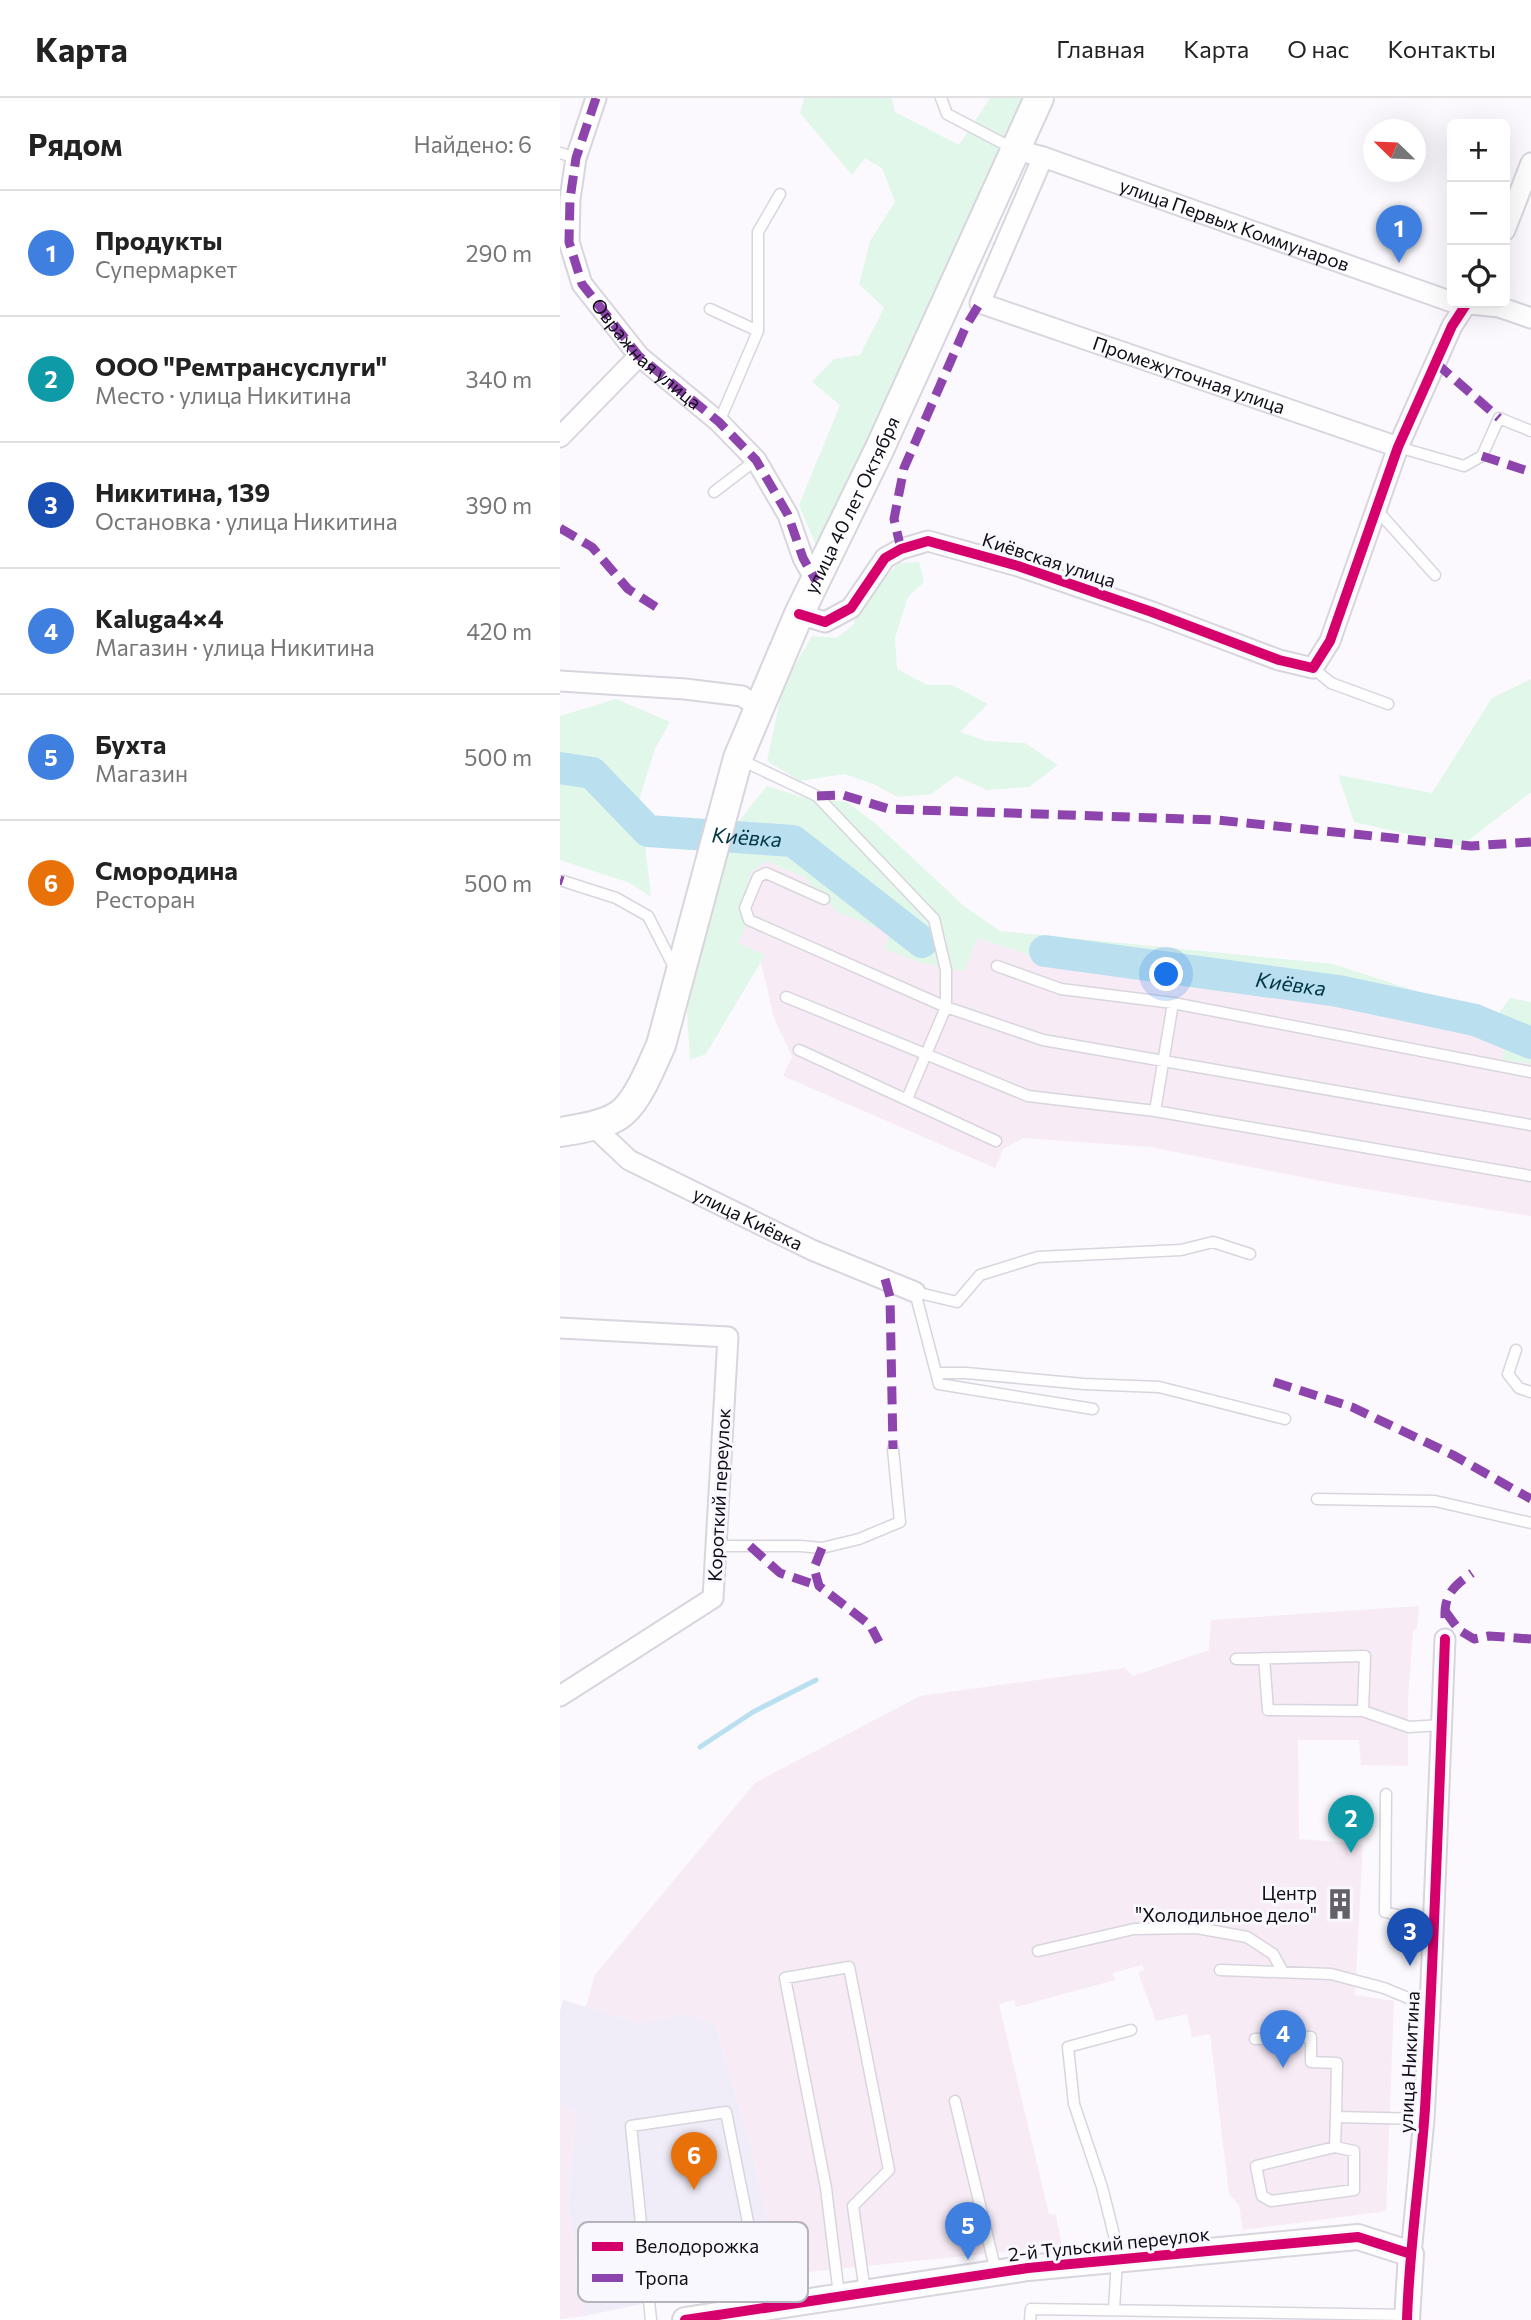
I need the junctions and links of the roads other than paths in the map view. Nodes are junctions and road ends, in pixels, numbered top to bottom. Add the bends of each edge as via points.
1 (596, 98) edge
2 (941, 98) edge
3 (1039, 98) edge
4 (1016, 150) junction
5 (568, 156) edge
6 (1043, 157) junction
7 (1531, 163) edge
8 (780, 194) dead end
9 (1510, 217) edge
10 (564, 244) edge
11 (1447, 298) edge
12 (1459, 308) edge
13 (1502, 308) edge
14 (710, 309) dead end
15 (1531, 318) edge
16 (758, 331) junction
17 (639, 356) junction
18 (719, 422) junction
19 (1531, 431) edge
20 (560, 437) edge
21 (1398, 447) junction
22 (756, 460) junction
23 (714, 492) dead end
24 (1377, 509) junction
25 (1435, 575) dead end
26 (816, 581) junction
27 (799, 614) junction
28 (1313, 668) junction
29 (560, 681) edge
30 (1388, 704) dead end
31 (759, 708) junction
32 (736, 768) junction
33 (563, 881) dead end
34 (824, 899) dead end
35 (997, 966) dead end
36 (678, 987) junction
37 (786, 997) dead end
38 (1174, 1003) junction
39 (946, 1007) junction
40 (799, 1051) dead end
41 (927, 1054) junction
42 (1163, 1060) junction
43 (1531, 1072) edge
44 (907, 1099) junction
45 (1155, 1111) junction
46 (1531, 1125) edge
47 (593, 1126) junction
48 (560, 1132) edge
49 (996, 1140) dead end
50 (1531, 1176) edge
51 (1250, 1254) dead end
52 (915, 1292) junction
53 (560, 1328) edge
54 (1516, 1350) dead end
55 (936, 1373) junction
56 (1531, 1392) edge
57 (1093, 1409) dead end
58 (1285, 1419) dead end
59 (893, 1449) dead end
60 (1317, 1499) dead end
61 (1531, 1523) edge
62 (716, 1546) junction
63 (1445, 1639) dead end
64 (1264, 1658) junction
65 (1236, 1659) dead end
66 (560, 1696) edge
67 (1363, 1711) junction
68 (1442, 1725) junction
69 (1386, 1794) dead end
70 (1434, 1924) junction
71 (1038, 1951) dead end
72 (1220, 1970) dead end
73 (1283, 1972) junction
74 (1430, 2007) junction
75 (1131, 2029) dead end
76 (1255, 2039) dead end
77 (955, 2101) dead end
78 (1336, 2117) junction
79 (1424, 2119) junction
80 (1335, 2147) junction
81 (641, 2222) edge
82 (748, 2222) edge
83 (1411, 2254) junction
84 (1117, 2260) junction
85 (996, 2273) junction
86 (866, 2292) junction
87 (839, 2297) junction
88 (649, 2302) edge
89 (764, 2302) edge
90 (805, 2302) edge
91 (808, 2302) edge
92 (765, 2308) junction
93 (1114, 2309) junction
94 (1187, 2316) edge
95 (1408, 2317) edge
96 (651, 2320) edge
97 (685, 2320) edge
98 (1030, 2320) edge

1 - 5 street, Овражная улица
2 - 4 lane via 947,114
3 - 4 main road, улица 40 лет Октября
4 - 6 street, улица Первых Коммунаров
4 - 26 main road, улица 40 лет Октября
5 - 10 street, Овражная улица via 570,199
6 - 11 street, улица Первых Коммунаров
6 - 21 street, Промежуточная улица via 981,303
7 - 9 street
8 - 16 lane via 758,232
10 - 17 street, Овражная улица via 582,284
12 - 21 street
13 - 15 street, улица Первых Коммунаров
14 - 16 lane
16 - 18 lane
17 - 18 street, Овражная улица
17 - 20 street
18 - 22 street, Овражная улица
19 - 21 lane via 1499,418 1482,456 1464,466
21 - 24 street
22 - 23 lane
22 - 26 street, Овражная улица via 788,515
24 - 25 lane
24 - 28 street via 1330,641
26 - 27 main road, улица 40 лет Октября
27 - 28 street, Киёвская улица via 825,622 852,608 885,558 928,541 1018,566 1279,660
27 - 31 main road, улица 40 лет Октября
28 - 30 lane via 1332,683
29 - 31 street via 742,696
31 - 32 main road, улица 40 лет Октября
32 - 36 main road, улица 40 лет Октября
32 - 39 lane via 817,796 934,919 946,970
33 - 36 lane via 616,898 648,916 673,963
34 - 39 lane via 766,873 758,877 745,908 748,920
35 - 38 lane via 1061,989
36 - 47 main road, улица 40 лет Октября via 661,1045 643,1083 622,1113
37 - 41 lane
38 - 42 lane
38 - 43 lane
39 - 41 lane
39 - 42 lane via 1043,1040
40 - 44 lane
41 - 44 lane
41 - 45 lane via 1028,1096
42 - 45 lane
42 - 46 lane
44 - 49 lane
45 - 50 lane
47 - 48 main road
47 - 52 street, улица Киёвка via 629,1160 812,1250
51 - 52 lane via 1213,1242 1181,1250 1038,1257 980,1275 957,1302
52 - 55 lane
53 - 62 street, Короткий переулок via 728,1337
54 - 56 lane via 1507,1374 1519,1388
55 - 57 lane via 939,1384
55 - 58 lane via 1159,1387
59 - 62 lane via 900,1522 822,1548
60 - 61 lane via 1435,1502
62 - 66 street, Короткий переулок via 713,1598
63 - 68 street, улица Никитина
64 - 65 lane
64 - 67 lane via 1268,1710
64 - 67 lane via 1365,1656
67 - 68 lane via 1409,1727
68 - 70 street, улица Никитина
69 - 70 lane via 1385,1912
70 - 74 street, улица Никитина
71 - 73 lane via 1133,1929 1197,1928 1247,1937 1273,1954
72 - 73 lane
73 - 74 lane via 1331,1974
74 - 79 street, улица Никитина
75 - 84 lane via 1068,2047 1074,2104 1102,2188
76 - 78 lane via 1311,2036 1311,2062 1337,2063
77 - 85 lane
78 - 79 lane
78 - 80 lane
79 - 83 street, улица Никитина
80 - 80 lane via 1256,2165 1262,2196 1271,2202 1353,2190 1354,2151
81 - 82 lane via 631,2126 726,2112
83 - 84 street, 2-й Тульский переулок via 1358,2237
83 - 95 street, улица Никитина
84 - 85 street, 2-й Тульский переулок
84 - 93 lane
85 - 86 street, 2-й Тульский переулок
86 - 87 street, 2-й Тульский переулок
86 - 87 lane via 853,2206 889,2170 849,1967 785,1978 826,2188
87 - 91 street, 2-й Тульский переулок
88 - 96 lane
89 - 92 lane
90 - 92 street, 2-й Тульский переулок
92 - 97 street, 2-й Тульский переулок
93 - 94 lane
93 - 98 lane via 1031,2309
94 - 95 lane

